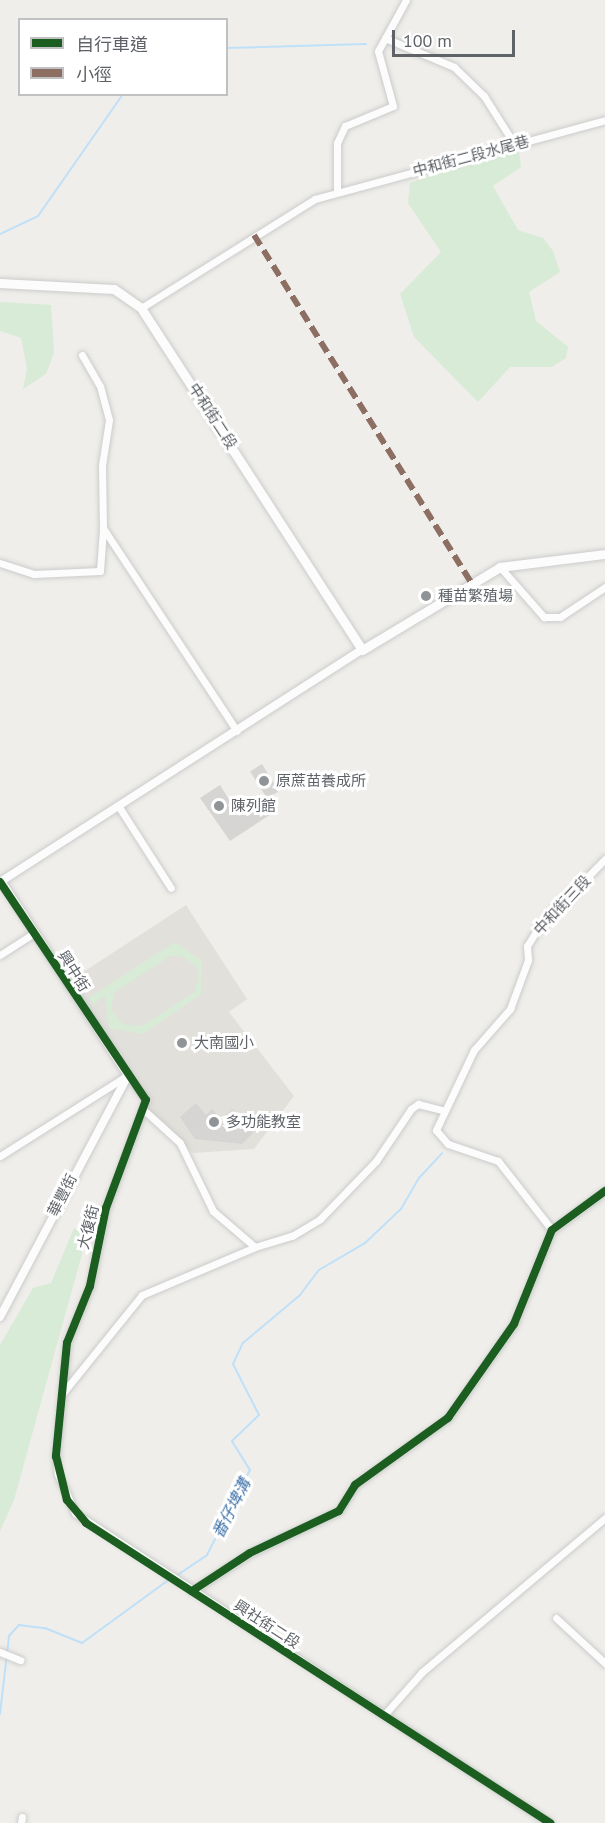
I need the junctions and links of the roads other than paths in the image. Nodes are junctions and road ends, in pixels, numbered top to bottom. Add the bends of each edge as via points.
1 (406, 0) edge
2 (385, 38) junction
3 (605, 120) edge
4 (514, 145) junction
5 (337, 190) junction
6 (0, 283) edge
7 (141, 309) junction
8 (82, 355) dead end
9 (103, 528) junction
10 (605, 554) edge
11 (0, 563) edge
12 (500, 567) junction
13 (605, 586) edge
14 (362, 650) junction
15 (237, 730) junction
16 (119, 807) junction
17 (605, 859) edge
18 (0, 881) edge
19 (171, 888) dead end
20 (34, 933) junction
21 (0, 955) edge
22 (128, 1075) junction
23 (442, 1110) junction
24 (145, 1111) junction
25 (0, 1156) edge
26 (605, 1191) edge
27 (552, 1230) junction
28 (255, 1247) junction
29 (0, 1317) edge
30 (62, 1394) junction
31 (605, 1518) edge
32 (192, 1591) junction
33 (556, 1618) dead end
34 (0, 1652) edge
35 (20, 1660) dead end
36 (605, 1663) edge
37 (384, 1715) junction
38 (550, 1823) edge

1 - 2 street
2 - 4 street via 454,67 484,96
2 - 5 street via 378,51 393,106 345,126 337,143
3 - 4 street, 中和街二段水尾巷
4 - 5 street, 中和街二段水尾巷
5 - 7 street, 中和街二段水尾巷 via 234,246
6 - 7 main road, 中和街二段 via 114,289
7 - 14 main road, 中和街二段
8 - 9 street via 100,386 109,420 102,465
9 - 11 street via 100,571 34,574
9 - 15 street
10 - 12 main road
12 - 13 street via 544,617 560,617
12 - 14 main road
14 - 15 street, 興中街
15 - 16 street, 興中街
16 - 18 street, 興中街
16 - 19 street
17 - 23 street, 中和街三段 via 540,925 527,946 528,960 510,1008 474,1050
18 - 20 street, 興中街
20 - 21 street
20 - 22 street, 興中街
22 - 24 street via 146,1100
22 - 25 street
22 - 29 street, 華豐街
23 - 27 street via 436,1130 440,1139 498,1161
23 - 28 street via 418,1104 411,1109 376,1161 320,1219 292,1236
24 - 28 street via 180,1143 213,1211
24 - 30 street, 大復街 via 106,1208 90,1286 67,1343
26 - 27 street
27 - 32 street via 514,1324 448,1419 355,1485 339,1511 250,1553
28 - 30 street via 142,1295
30 - 32 street, 興社街二段 via 58,1474 75,1513
31 - 37 street via 422,1672
32 - 37 street, 興社街二段
33 - 36 street
34 - 35 street
37 - 38 street, 興社街二段

